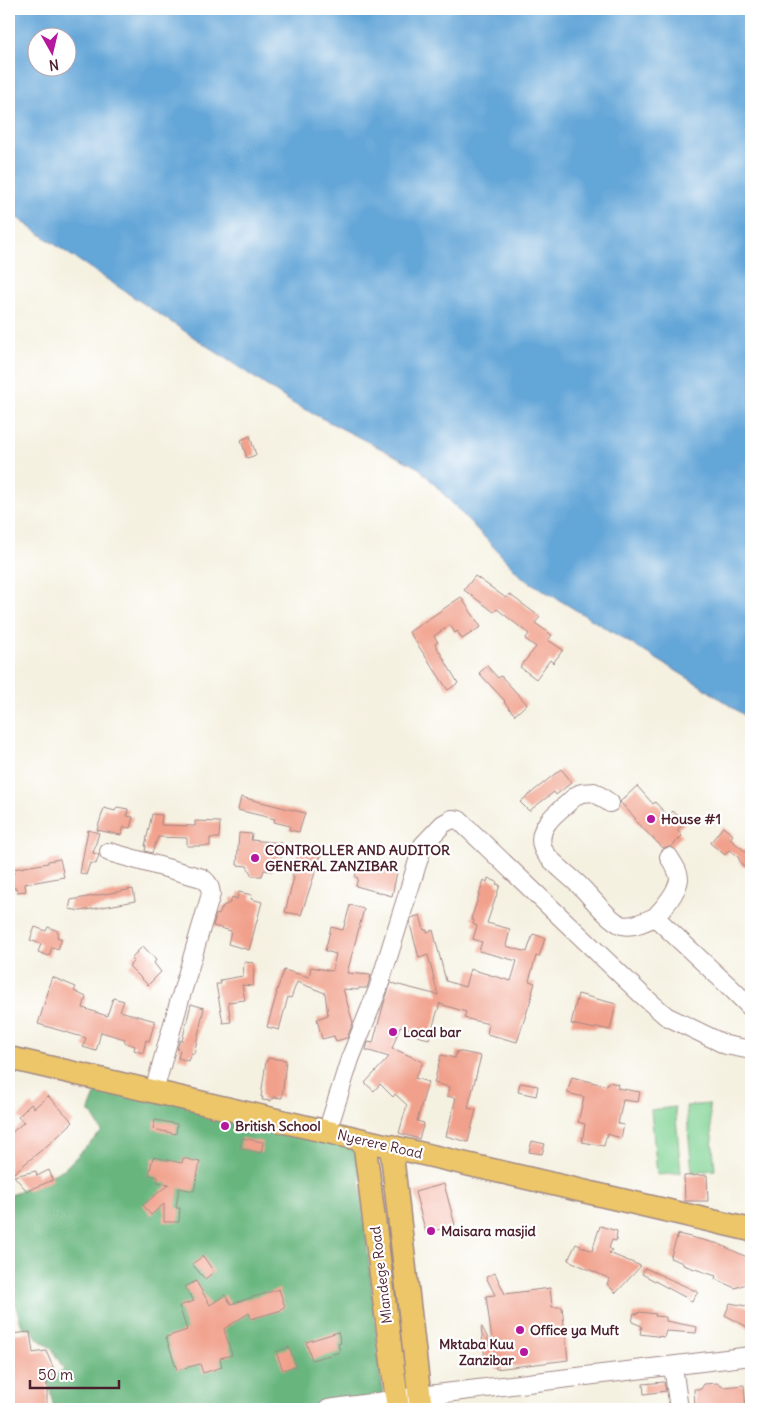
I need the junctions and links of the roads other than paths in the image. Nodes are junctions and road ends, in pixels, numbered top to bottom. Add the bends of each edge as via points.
1 (610, 804) dead end
2 (110, 852) dead end
3 (668, 857) dead end
4 (655, 917) junction
5 (751, 1008) edge
6 (751, 1050) edge
7 (9, 1058) edge
8 (154, 1091) junction
9 (327, 1132) junction
10 (364, 1140) junction
11 (391, 1146) junction
12 (751, 1230) edge
13 (751, 1356) edge
14 (673, 1366) junction
15 (421, 1403) edge
16 (397, 1404) edge
17 (328, 1409) edge
18 (678, 1409) edge

1 - 4 street via 594,792 580,794 552,815 543,829 544,850 623,926
2 - 8 street via 202,878 210,887 211,894
3 - 4 street via 679,880 665,907
4 - 5 street
6 - 9 street via 726,1045 666,1016 459,820 452,819 422,845 378,989 350,1059
7 - 8 main road, Nyerere Road
8 - 9 main road, Nyerere Road
9 - 10 main road, Nyerere Road
10 - 11 main road, Nyerere Road
10 - 16 main road, Mlandege Road
11 - 12 main road, Nyerere Road
11 - 15 main road, Mlandege Road
13 - 14 street
14 - 15 street
14 - 18 street
15 - 16 street
16 - 17 street

